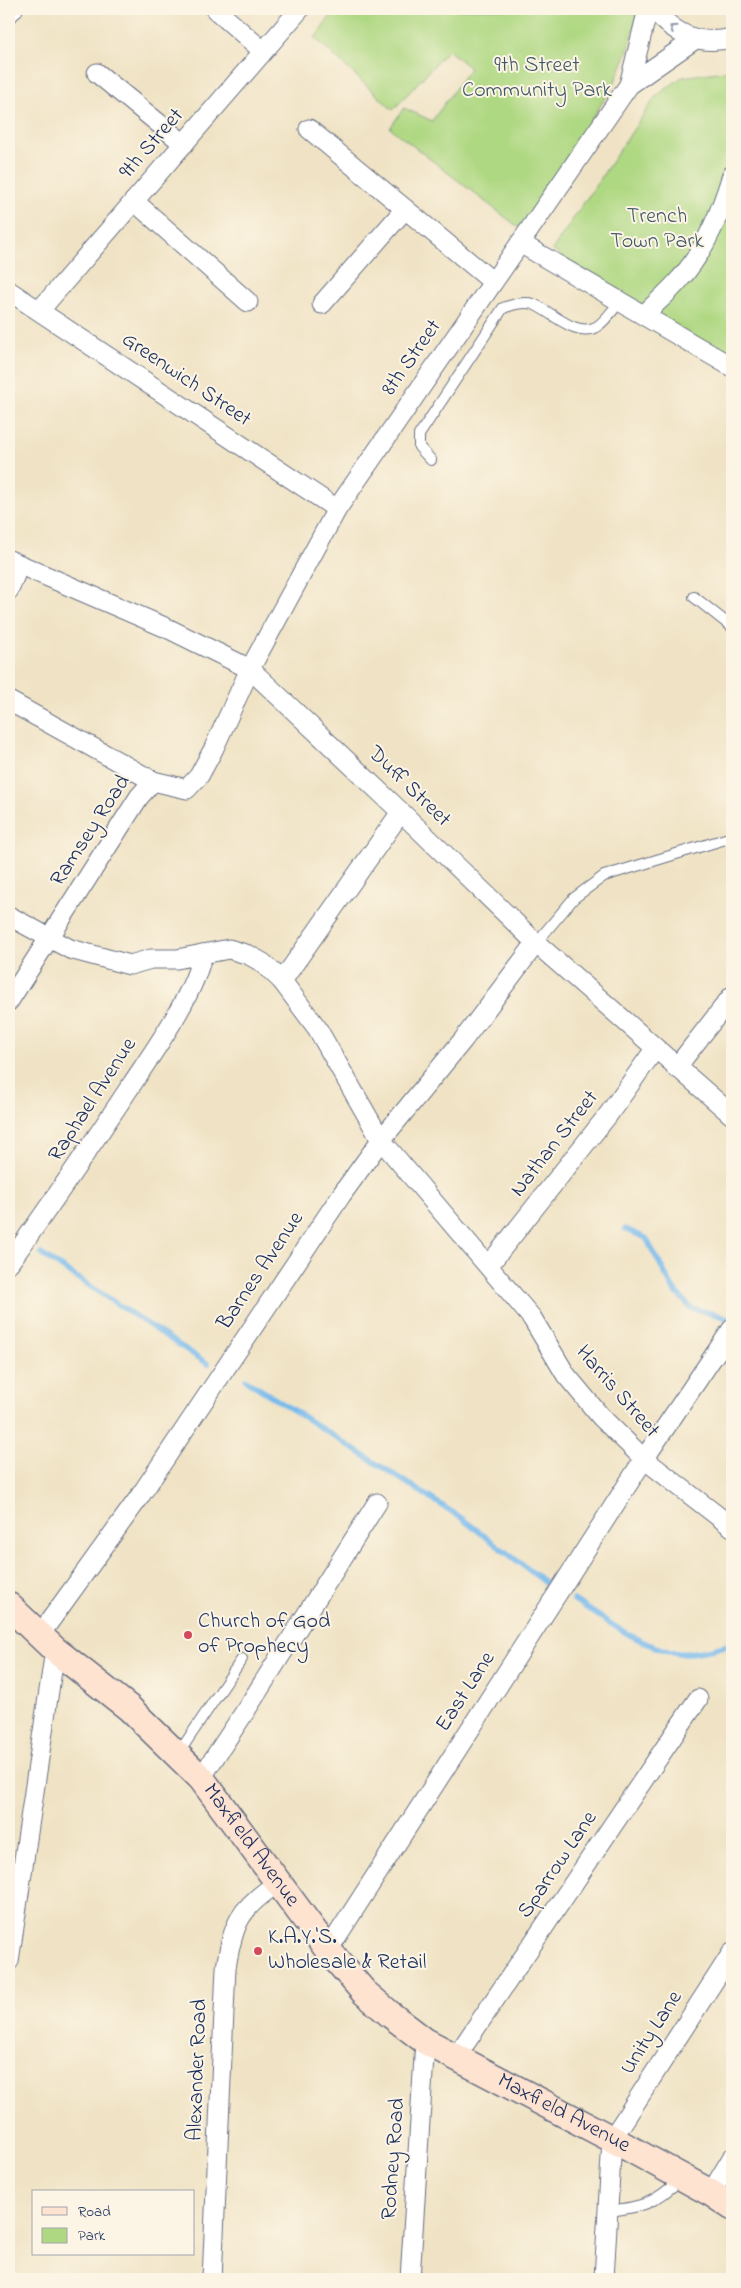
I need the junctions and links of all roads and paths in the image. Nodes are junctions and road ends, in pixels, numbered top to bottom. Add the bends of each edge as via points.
1 (13, 9) edge
2 (215, 9) edge
3 (300, 9) edge
4 (648, 9) edge
5 (654, 9) edge
6 (9, 13) edge
7 (732, 38) edge
8 (694, 40) junction
9 (264, 51) junction
10 (97, 74) dead end
11 (629, 85) junction
12 (310, 129) dead end
13 (184, 144) junction
14 (732, 175) edge
15 (134, 201) junction
16 (405, 209) junction
17 (520, 243) junction
18 (493, 282) junction
19 (9, 291) edge
20 (248, 302) dead end
21 (620, 302) junction
22 (322, 304) dead end
23 (40, 310) junction
24 (644, 315) junction
25 (732, 367) edge
26 (431, 460) dead end
27 (337, 509) junction
28 (14, 563) edge
29 (9, 590) edge
30 (694, 597) dead end
31 (732, 627) edge
32 (250, 669) junction
33 (9, 701) edge
34 (153, 781) junction
35 (402, 812) junction
36 (732, 837) edge
37 (9, 916) edge
38 (49, 938) junction
39 (536, 943) junction
40 (202, 954) junction
41 (282, 981) junction
42 (732, 996) edge
43 (9, 1001) edge
44 (655, 1049) junction
45 (676, 1068) junction
46 (732, 1116) edge
47 (381, 1140) junction
48 (9, 1263) edge
49 (489, 1265) junction
50 (732, 1330) edge
51 (644, 1459) junction
52 (377, 1503) dead end
53 (732, 1527) edge
54 (9, 1606) edge
55 (47, 1643) junction
56 (242, 1659) dead end
57 (698, 1699) dead end
58 (177, 1755) junction
59 (200, 1778) junction
60 (278, 1883) junction
61 (328, 1950) junction
62 (732, 1953) edge
63 (9, 1961) edge
64 (425, 2042) junction
65 (456, 2057) junction
66 (612, 2139) junction
67 (732, 2158) edge
68 (683, 2178) junction
69 (722, 2200) edge
70 (608, 2210) junction
71 (212, 2279) edge
72 (410, 2279) edge
73 (604, 2279) edge

1 - 6 street
2 - 9 street
3 - 9 street, 9th Street
4 - 11 street
8 -> 5 street via 666,23
7 - 8 street
8 - 11 street
9 - 13 street, 9th Street
10 - 13 street
11 - 17 street, 8th Street
12 - 16 street
13 - 15 street, 9th Street
14 - 24 street via 720,214 696,256 681,278
15 - 20 street
15 - 23 street, 9th Street
16 - 18 street
16 - 22 street
17 - 18 street, 8th Street
17 - 21 street
18 - 27 street, 8th Street
19 - 23 street, Greenwich Street
21 - 24 street
21 - 26 lane via 597,326 586,330 576,328 532,303 503,308 419,434 419,447
23 - 27 street, Greenwich Street
24 - 25 street
27 - 32 street, 8th Street
28 - 29 street
28 - 32 street, Duff Street via 169,629
30 - 31 lane
32 - 34 street, Ramsey Road via 198,776 186,789
32 - 35 street, Duff Street
33 - 34 street
34 - 38 street, Ramsey Road via 139,797
35 - 39 street, Duff Street
35 - 41 street
36 - 39 lane via 604,876 574,898
37 - 38 street, Harris Street
38 - 40 street, Harris Street via 70,949 130,965
38 - 43 street, Ramsey Road
39 - 44 street, Duff Street
39 - 47 street, Barnes Avenue via 463,1040
40 - 41 street, Harris Street via 229,949 238,951 263,963
40 - 48 street, Raphael Avenue via 196,976 158,1044 68,1181
41 - 47 street, Harris Street via 317,1028
42 - 45 street
44 - 45 street, Duff Street
44 - 49 street, Nathan Street via 608,1115
45 - 46 street, Duff Street
47 - 49 street, Harris Street
47 - 55 street, Barnes Avenue via 138,1499
49 - 51 street, Harris Street via 532,1318 566,1375 601,1417
50 - 51 street, East Lane
51 - 53 street, Harris Street
51 - 61 street, East Lane
52 - 59 street
54 - 55 main road, Maxfield Avenue
55 - 58 main road, Maxfield Avenue via 129,1708
55 - 63 street
56 - 58 lane
57 - 65 street, Sparrow Lane
58 - 59 main road, Maxfield Avenue
59 - 60 main road, Maxfield Avenue
60 - 61 main road, Maxfield Avenue
60 - 71 street, Alexander Road via 246,1908 236,1924 226,1968
61 - 64 main road, Maxfield Avenue via 364,1992
62 - 66 street, Unity Lane
64 - 65 main road, Maxfield Avenue
64 - 72 street, Rodney Road
65 - 66 main road, Maxfield Avenue
66 - 68 main road, Maxfield Avenue
66 - 70 street
67 - 69 street
68 - 69 main road, Maxfield Avenue
68 - 70 lane via 666,2193 637,2208
70 - 73 street

